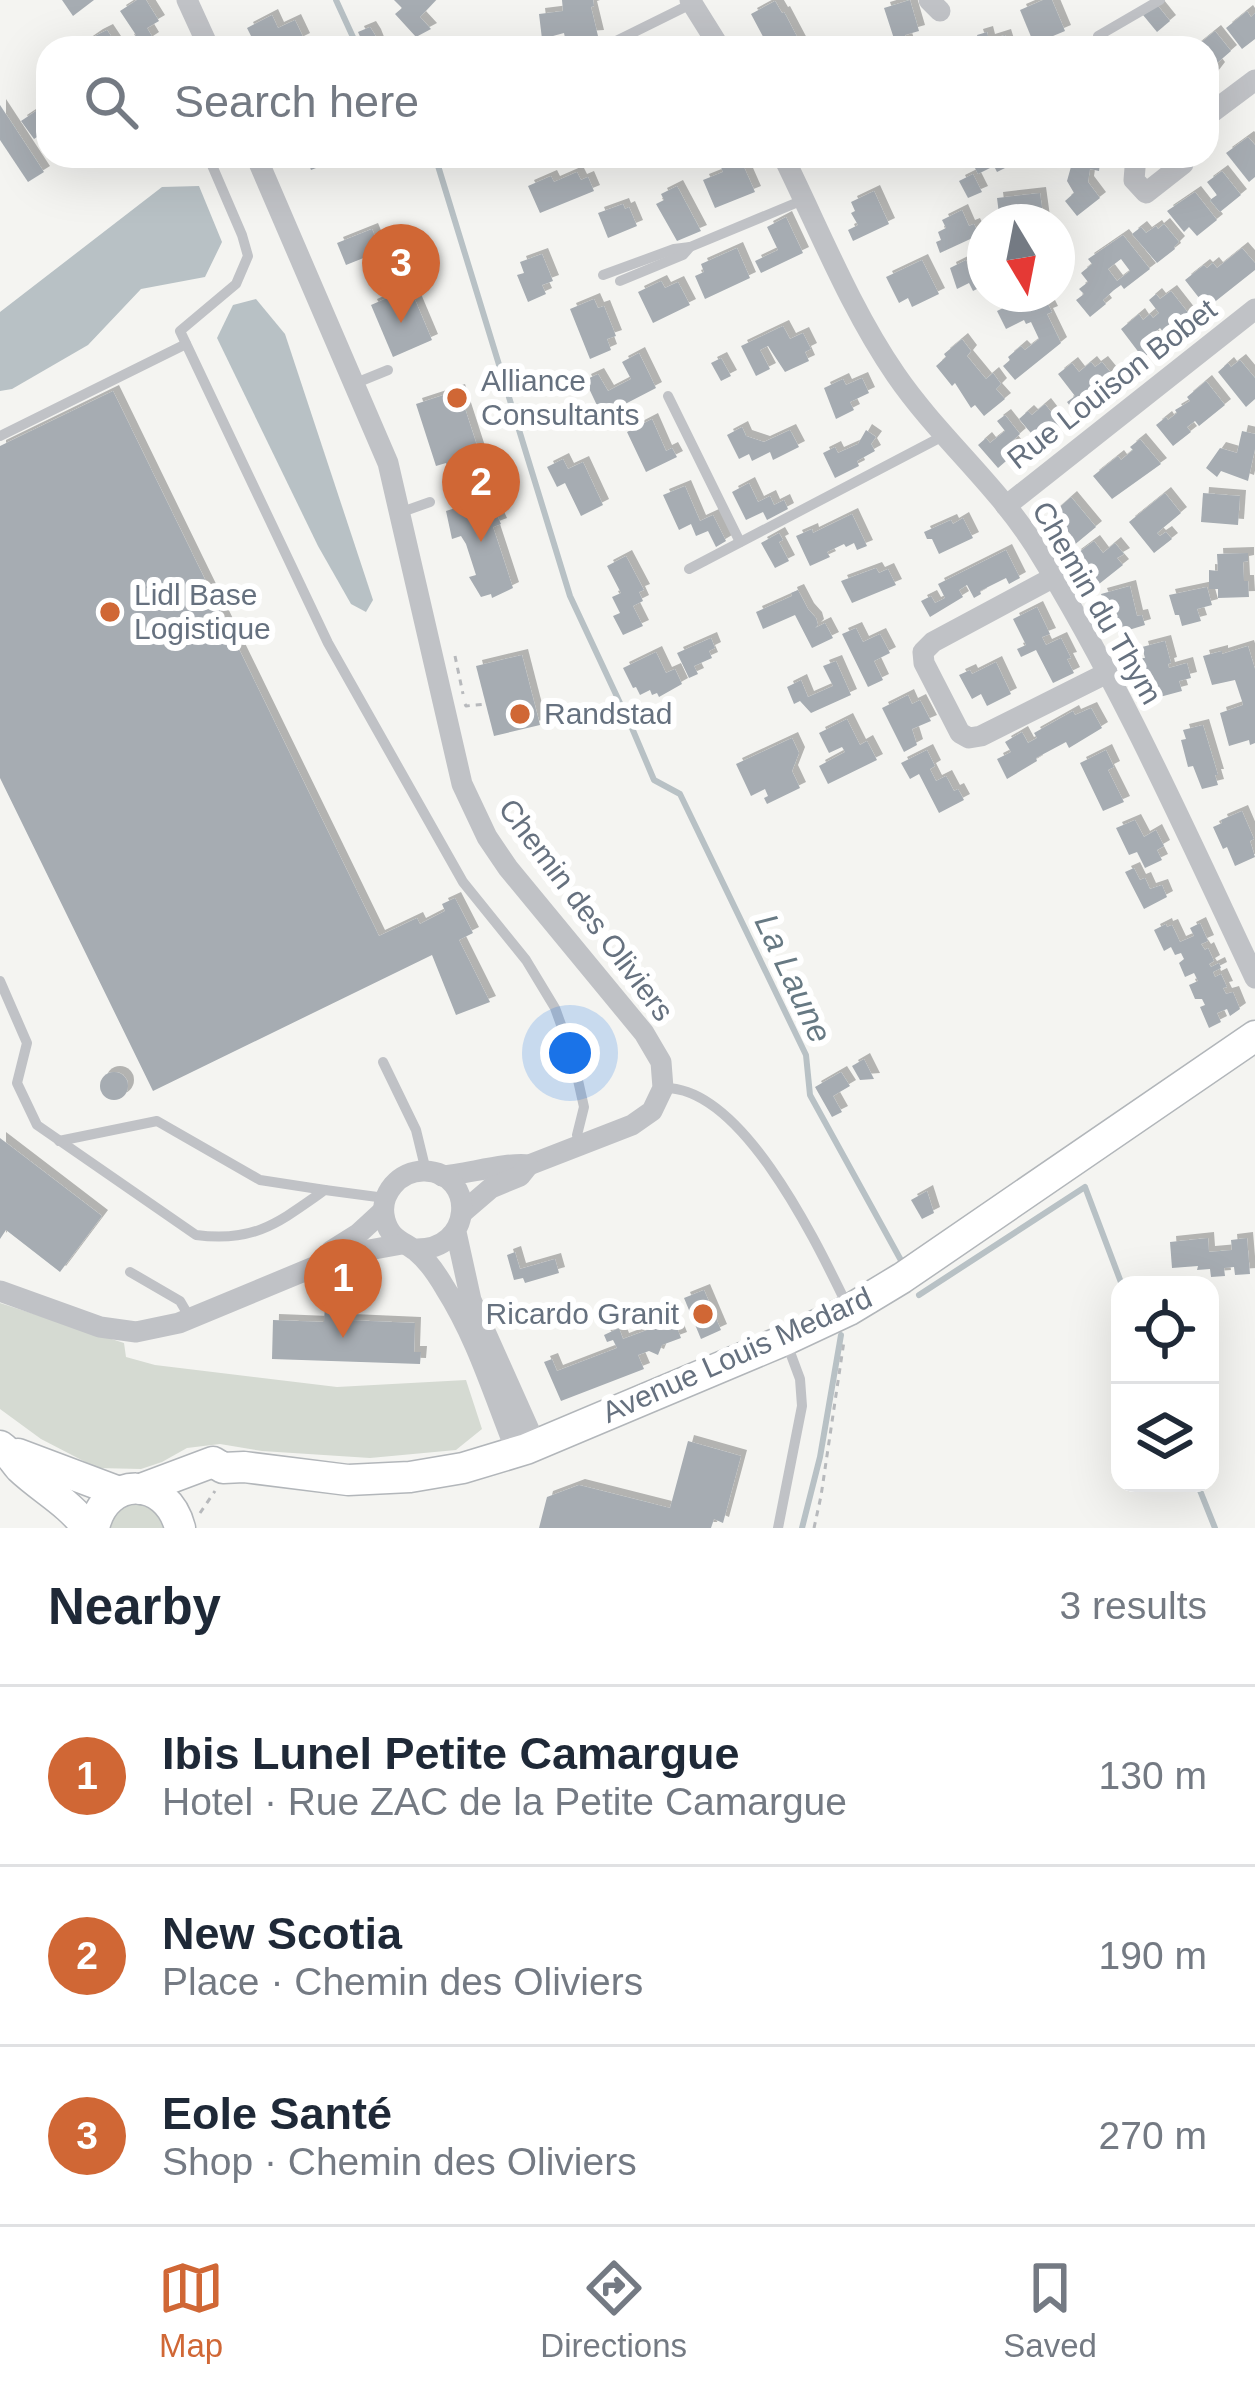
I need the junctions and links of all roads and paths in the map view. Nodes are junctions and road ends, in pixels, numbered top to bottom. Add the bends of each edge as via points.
1 (187, 0) edge
2 (1160, 0) edge
3 (691, 2) edge
4 (204, 36) edge
5 (625, 36) edge
6 (712, 36) edge
7 (1098, 36) dead end
8 (1255, 80) edge
9 (1219, 107) edge
10 (213, 168) edge
11 (261, 168) edge
12 (789, 168) edge
13 (1135, 168) edge
14 (1179, 168) edge
15 (804, 199) junction
16 (689, 247) junction
17 (603, 275) dead end
18 (620, 281) dead end
19 (1255, 309) edge
20 (186, 344) junction
21 (388, 370) dead end
22 (356, 383) junction
23 (668, 395) dead end
24 (945, 435) junction
25 (0, 436) edge
26 (430, 502) dead end
27 (1006, 506) junction
28 (400, 513) junction
29 (740, 542) junction
30 (689, 569) dead end
31 (1054, 577) junction
32 (455, 656) dead end
33 (1107, 673) junction
34 (486, 704) dead end
35 (1255, 978) edge
36 (0, 982) edge
37 (1255, 1036) edge
38 (383, 1062) dead end
39 (663, 1088) junction
40 (59, 1141) junction
41 (581, 1146) junction
42 (529, 1166) junction
43 (434, 1173) junction
44 (325, 1190) junction
45 (384, 1204) junction
46 (459, 1222) junction
47 (408, 1247) junction
48 (315, 1266) junction
49 (130, 1272) dead end
50 (0, 1291) edge
51 (317, 1299) dead end
52 (849, 1310) junction
53 (190, 1318) junction
54 (785, 1340) junction
55 (526, 1449) junction
56 (5, 1450) edge
57 (219, 1479) junction
58 (130, 1490) junction
59 (186, 1527) edge
60 (90, 1528) edge
61 (778, 1528) edge
62 (814, 1528) edge

1 - 4 street
2 - 7 lane
3 - 5 lane
3 - 6 street
8 - 9 street
10 - 20 lane via 248,256 236,284 180,331
11 - 22 street, Chemin des Oliviers
12 - 15 street, Chemin du Thym
13 - 14 street via 1134,181 1146,194
15 - 16 lane
15 - 24 street, Chemin du Thym via 876,344
16 - 17 lane
16 - 18 lane
19 - 27 street, Rue Louison Bobet
20 - 25 lane
20 - 41 lane via 328,643 463,882 555,1007 584,1107
21 - 22 lane
22 - 28 street, Chemin des Oliviers
23 - 29 lane
24 - 27 street, Chemin du Thym
24 - 29 lane
26 - 28 lane
27 - 31 street, Chemin du Thym
28 - 39 street, Chemin des Oliviers via 472,810 508,868 644,1033 661,1062
29 - 30 lane
31 - 33 street, Chemin du Thym
31 - 33 street via 923,652 960,734 981,736
32 - 34 path via 466,706
33 - 35 street, Chemin du Thym
36 - 40 lane via 27,1043 17,1082 37,1125
37 - 52 street, Avenue Louis Medard
38 - 43 lane
39 - 41 street via 652,1111
39 - 52 lane via 724,1114 758,1150 809,1226
40 - 44 lane via 157,1120 260,1180
40 - 44 lane via 196,1235 223,1239 269,1229
41 - 42 street
42 - 43 street
42 - 46 street via 491,1188
43 - 45 street via 401,1177
43 - 46 street via 458,1191
44 - 45 lane
45 - 47 street via 392,1235
45 - 48 street
46 - 47 street via 438,1247
46 - 55 street via 471,1300 530,1432
47 - 48 street
47 - 55 street via 466,1323 512,1441
48 - 51 lane
48 - 53 street
49 - 53 lane via 180,1301
50 - 53 street via 118,1330
52 - 54 street, Avenue Louis Medard
52 - 62 path
54 - 55 street, Avenue Louis Medard
54 - 61 lane via 802,1406
55 - 57 street, Avenue Louis Medard via 380,1480 244,1467
56 - 58 street
56 - 60 street
57 - 58 street, Avenue Louis Medard via 212,1462
57 - 59 path
57 - 59 street via 194,1493
58 - 59 street via 152,1491
58 - 60 street via 101,1506

